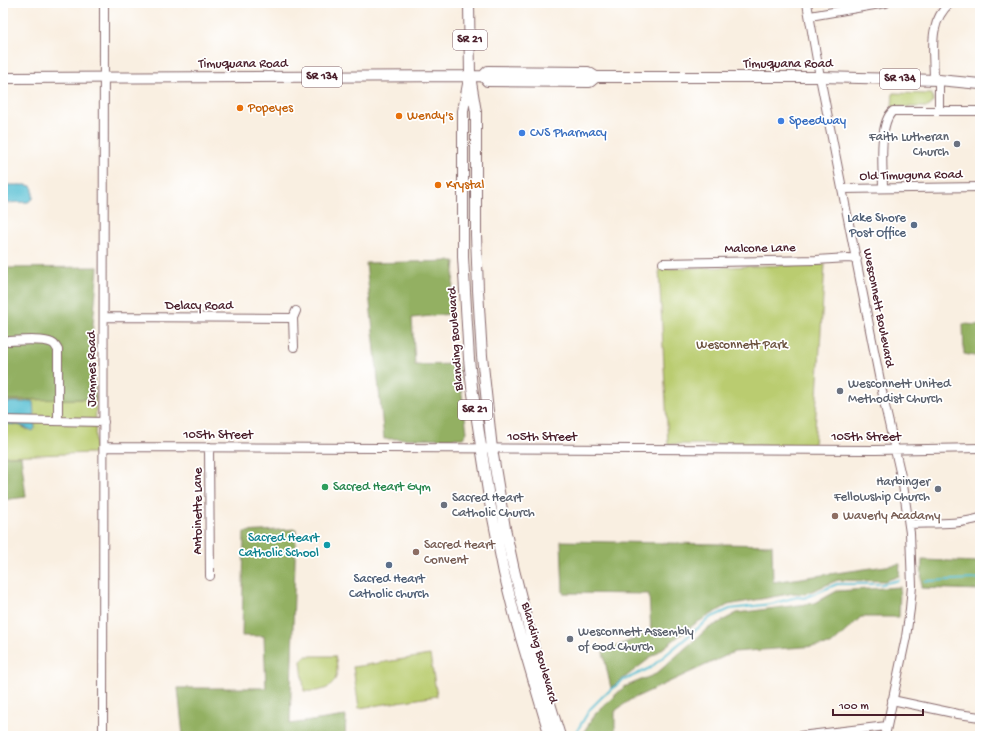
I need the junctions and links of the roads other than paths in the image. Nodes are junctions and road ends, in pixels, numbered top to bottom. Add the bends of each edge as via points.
1 (104, 3) edge
2 (469, 3) edge
3 (807, 3) edge
4 (886, 3) edge
5 (950, 3) edge
6 (810, 16) junction
7 (470, 76) junction
8 (820, 77) junction
9 (3, 78) edge
10 (104, 78) junction
11 (937, 80) junction
12 (980, 84) edge
13 (939, 110) junction
14 (980, 111) edge
15 (980, 187) edge
16 (884, 188) junction
17 (843, 189) junction
18 (857, 259) junction
19 (663, 263) dead end
20 (464, 273) junction
21 (104, 317) junction
22 (480, 324) junction
23 (467, 326) junction
24 (3, 341) edge
25 (294, 347) dead end
26 (482, 356) junction
27 (3, 420) edge
28 (58, 421) junction
29 (104, 422) junction
30 (210, 446) junction
31 (104, 447) junction
32 (980, 448) edge
33 (481, 449) junction
34 (492, 449) junction
35 (895, 449) junction
36 (980, 518) edge
37 (909, 524) junction
38 (509, 572) junction
39 (210, 576) dead end
40 (534, 669) junction
41 (892, 700) junction
42 (980, 717) edge
43 (887, 726) junction
44 (103, 736) edge
45 (550, 736) edge
46 (560, 736) edge
47 (800, 736) edge
48 (885, 736) edge

1 - 10 street, Jammes Road
2 - 7 main road, Blanding Boulevard / SR 21
3 - 6 street, Wesconnett Boulevard
4 - 6 street
5 - 11 street via 934,27 933,45
6 - 8 street, Wesconnett Boulevard
7 - 8 main road, Timuquana Road / SR 134 via 483,76 488,71 588,72 596,77
7 - 10 main road, Timuquana Road / SR 134
7 - 20 main road, Blanding Boulevard / SR 21 via 463,110
7 - 22 main road, Blanding Boulevard / SR 21 via 476,112 476,235
8 - 11 main road, Timuquana Road / SR 134
8 - 17 street, Wesconnett Boulevard
9 - 10 main road, Timuquana Road / SR 134
10 - 21 street, Jammes Road
11 - 12 main road, Timuquana Road / SR 134
11 - 13 street
13 - 14 street
13 - 16 street via 897,110 889,114 883,138
15 - 16 street, Old Timuguna Road
16 - 17 street, Old Timuguna Road
17 - 18 street, Wesconnett Boulevard
18 - 19 street, Malcone Lane
18 - 35 street, Wesconnett Boulevard
20 - 22 main road via 470,283 471,314
20 - 23 main road, Blanding Boulevard / SR 21
21 - 25 street, Delacy Road via 294,314
21 - 29 street, Jammes Road
22 - 26 main road, Blanding Boulevard / SR 21
23 - 26 main road via 477,339
23 - 33 main road, Blanding Boulevard / SR 21
24 - 28 street via 46,341 56,346
26 - 34 main road, Blanding Boulevard / SR 21
27 - 28 street
28 - 29 street
29 - 31 street, Jammes Road
30 - 31 street, 105th Street
30 - 33 street, 105th Street
30 - 39 street, Antoinette Lane
31 - 44 street, Jammes Road
32 - 35 street, 105th Street
33 - 34 street, 105th Street
33 - 38 main road, Blanding Boulevard / SR 21 via 489,498
34 - 35 street, 105th Street
34 - 38 main road, Blanding Boulevard / SR 21 via 505,528
35 - 37 street, Wesconnett Boulevard
36 - 37 street via 971,521
37 - 41 street, Wesconnett Boulevard via 912,551 910,609
38 - 40 main road, Blanding Boulevard / SR 21 via 516,621
40 - 45 main road, Blanding Boulevard / SR 21
40 - 46 main road, Blanding Boulevard / SR 21
41 - 42 street
41 - 43 street, Wesconnett Boulevard
43 - 47 street
43 - 48 street, Wesconnett Boulevard

